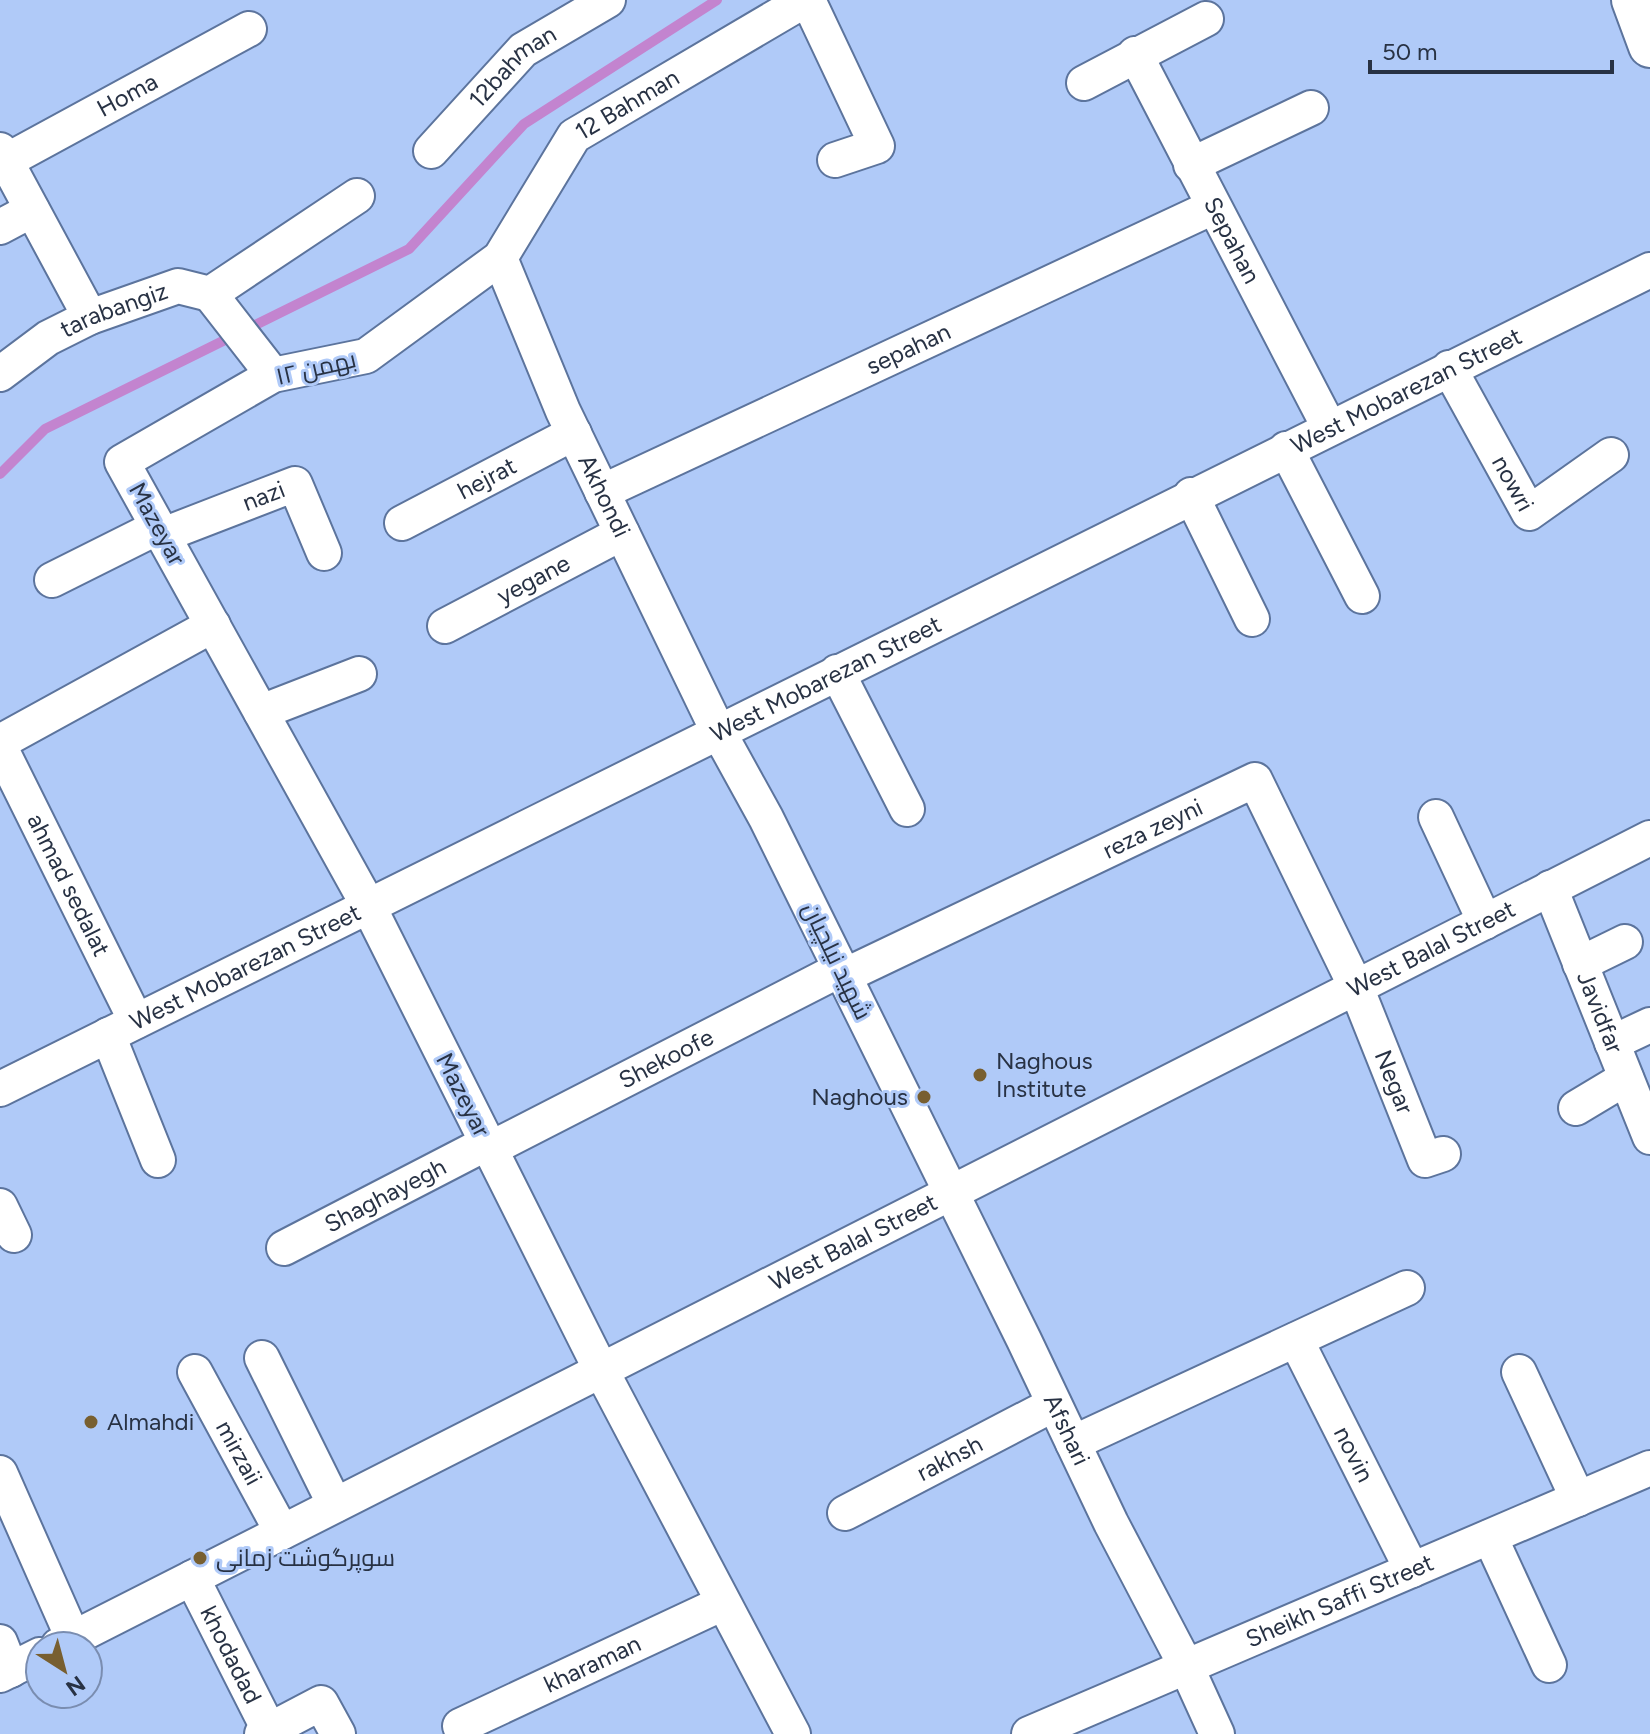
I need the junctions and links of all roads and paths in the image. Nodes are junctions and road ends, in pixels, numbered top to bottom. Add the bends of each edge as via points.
1 (608, 0) edge
2 (806, 0) edge
3 (1633, 0) edge
4 (1206, 19) dead end
5 (249, 29) dead end
6 (1650, 46) edge
7 (1135, 54) junction
8 (1084, 83) dead end
9 (1311, 108) dead end
10 (431, 151) dead end
11 (3, 156) edge
12 (835, 160) dead end
13 (1191, 165) junction
14 (357, 196) dead end
15 (1213, 207) junction
16 (32, 210) junction
17 (0, 227) edge
18 (500, 258) junction
19 (1650, 270) edge
20 (210, 294) junction
21 (90, 317) junction
22 (1449, 368) junction
23 (0, 374) edge
24 (273, 375) junction
25 (1329, 427) junction
26 (574, 433) junction
27 (1286, 449) junction
28 (1611, 455) dead end
29 (122, 462) joint
30 (602, 492) junction
31 (1191, 495) junction
32 (402, 523) dead end
33 (160, 531) junction
34 (622, 533) junction
35 (324, 553) dead end
36 (52, 580) dead end
37 (1362, 596) dead end
38 (1252, 619) dead end
39 (213, 625) junction
40 (445, 626) dead end
41 (837, 672) junction
42 (359, 674) dead end
43 (261, 712) junction
44 (718, 731) junction
45 (0, 744) edge
46 (12, 802) edge
47 (907, 809) dead end
48 (1436, 817) dead end
49 (1650, 838) edge
50 (1550, 888) junction
51 (368, 905) junction
52 (1485, 922) junction
53 (1625, 942) dead end
54 (1580, 964) junction
55 (842, 972) junction
56 (1356, 987) junction
57 (1650, 1025) edge
58 (122, 1028) junction
59 (1612, 1043) junction
60 (1626, 1078) junction
61 (0, 1089) edge
62 (1576, 1108) dead end
63 (1649, 1129) edge
64 (488, 1146) junction
65 (1443, 1154) dead end
66 (158, 1160) dead end
67 (952, 1192) junction
68 (284, 1248) dead end
69 (1407, 1288) dead end
70 (1296, 1340) junction
71 (262, 1358) dead end
72 (601, 1370) junction
73 (195, 1372) dead end
74 (1519, 1372) dead end
75 (1054, 1404) junction
76 (1073, 1443) junction
77 (1650, 1468) edge
78 (0, 1473) edge
79 (1578, 1499) junction
80 (335, 1505) junction
81 (845, 1513) dead end
82 (282, 1532) junction
83 (1490, 1537) junction
84 (1412, 1570) junction
85 (192, 1578) junction
86 (723, 1603) junction
87 (60, 1630) edge
88 (89, 1630) edge
89 (1549, 1665) dead end
90 (1186, 1666) junction
91 (460, 1726) dead end
92 (265, 1732) edge
93 (338, 1734) edge
94 (793, 1734) edge
95 (1029, 1734) edge
96 (1217, 1734) edge

1 - 10 street, 12bahman via 523,50
2 - 12 street via 877,146
2 - 18 street, 12 Bahman via 574,136
3 - 6 main road
4 - 7 street
5 - 11 street, Homa
7 - 8 street
7 - 13 street, Sepahan
9 - 13 street
11 - 16 street
13 - 15 street, Sepahan
14 - 20 street
15 - 25 street, Sepahan
15 - 30 street, sepahan
16 - 17 street
16 - 21 street
18 - 24 street, ۱۲ بهمن via 366,356
18 - 26 street, Akhondi
19 - 22 street, West Mobarezan Street
20 - 21 street, tarabangiz via 178,286
20 - 24 street
21 - 23 street, tarabangiz via 48,338
22 - 25 street, West Mobarezan Street
22 - 28 street, nowri via 1529,513
24 - 29 street, ۱۲ بهمن
25 - 27 street, West Mobarezan Street
26 - 30 street, Akhondi
26 - 32 street, hejrat
27 - 31 street, West Mobarezan Street
27 - 37 street
29 - 33 street, Mazeyar
30 - 34 street, Akhondi
31 - 38 street
31 - 41 street, West Mobarezan Street
33 - 35 street, nazi via 295,484
33 - 36 street
33 - 39 street, Mazeyar
34 - 40 street, yegane
34 - 44 street, Akhondi
39 - 43 street, Mazeyar
39 - 45 street, ahmad sedalat
41 - 44 street, West Mobarezan Street
41 - 47 street
42 - 43 street
43 - 51 street, Mazeyar
44 - 51 street, West Mobarezan Street
44 - 55 street, شهید نیلچیان
45 - 46 street, ahmad sedalat
46 - 58 street, ahmad sedalat
48 - 52 street
49 - 50 street, West Balal Street
50 - 52 street, West Balal Street
50 - 54 street, Javidfar
51 - 58 street, West Mobarezan Street
51 - 64 street, Mazeyar
52 - 56 street, West Balal Street
53 - 54 street
54 - 59 street, Javidfar
55 - 56 street, reza zeyni via 1255,780
55 - 64 street, Shekoofe
55 - 67 street, شهید نیلچیان
56 - 65 street, Negar via 1425,1160
56 - 67 street, West Balal Street
57 - 59 street
58 - 61 street, West Mobarezan Street
58 - 66 street, ahmad sedalat
59 - 60 street, Javidfar
60 - 62 street
60 - 63 street, Javidfar
64 - 68 street, Shaghayegh
64 - 72 street, Mazeyar
67 - 72 street, West Balal Street
67 - 75 street, Afshari
69 - 70 street
70 - 76 street
70 - 84 street, novin
71 - 80 street
72 - 80 street, West Balal Street
72 - 86 street, Mazeyar
73 - 82 street, mirzaii
74 - 79 street
75 - 76 street, Afshari
75 - 81 street, rakhsh
76 - 90 street, Afshari
77 - 79 street, Sheikh Saffi Street
78 - 87 street
79 - 83 street, Sheikh Saffi Street
80 - 82 street, West Balal Street
82 - 85 street, West Balal Street
83 - 84 street, Sheikh Saffi Street
83 - 89 street
84 - 90 street, Sheikh Saffi Street
85 - 88 street, West Balal Street
85 - 92 street, khodadad
86 - 91 street, kharaman
86 - 94 street, Mazeyar
90 - 95 street, Sheikh Saffi Street
90 - 96 street, Afshari
92 - 93 street, khodadad via 321,1703

